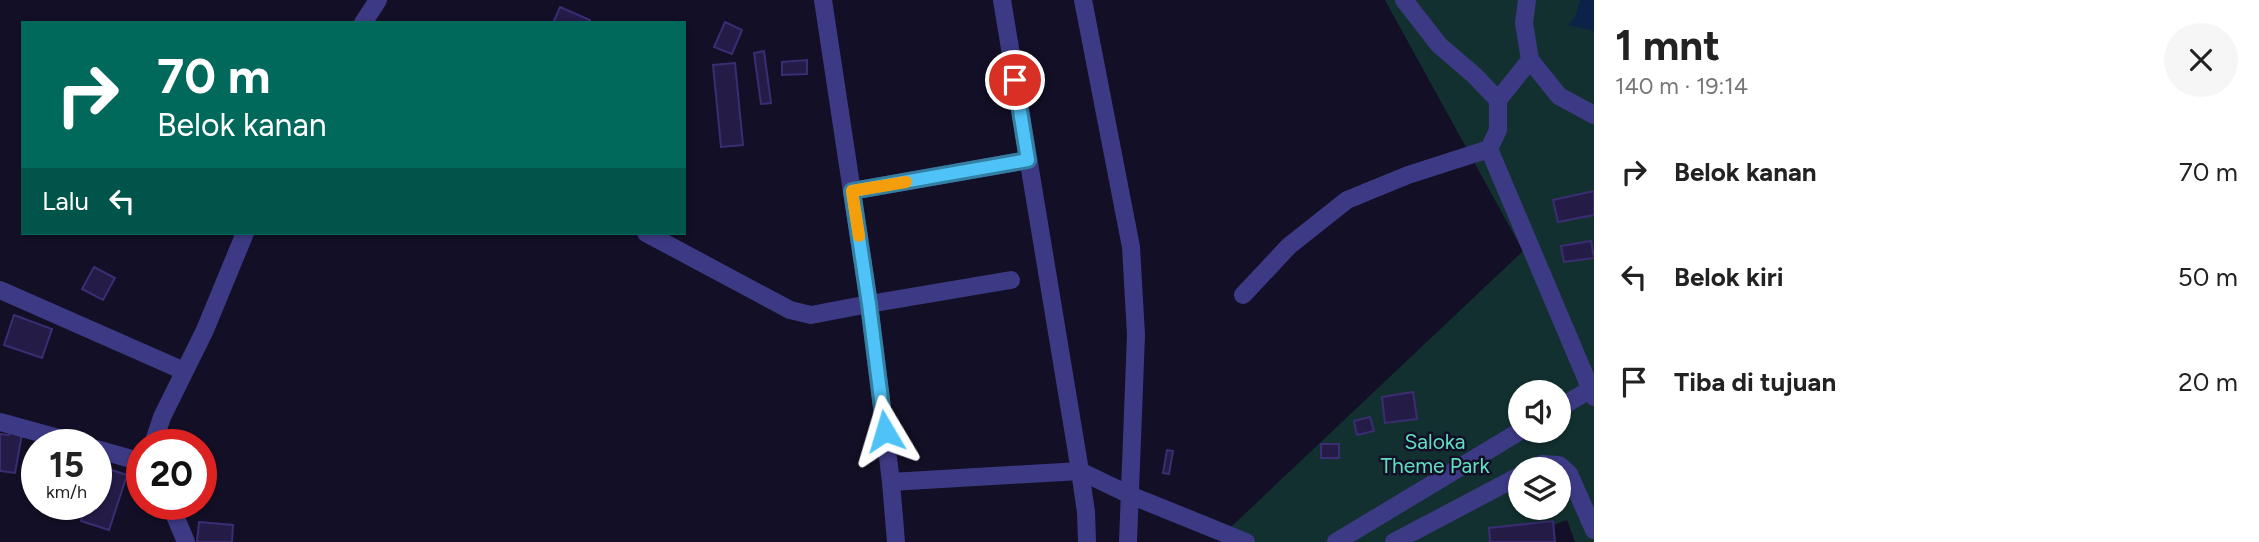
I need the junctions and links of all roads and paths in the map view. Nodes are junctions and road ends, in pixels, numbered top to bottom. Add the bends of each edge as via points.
1 (378, 0) edge
2 (823, 0) edge
3 (1002, 0) edge
4 (1083, 0) edge
5 (1404, 0) edge
6 (1527, 0) edge
7 (364, 21) edge
8 (1530, 60) junction
9 (1498, 100) junction
10 (1594, 115) edge
11 (1489, 149) junction
12 (1028, 160) junction
13 (852, 191) junction
14 (244, 235) edge
15 (650, 235) edge
16 (1011, 279) dead end
17 (0, 290) edge
18 (1243, 295) dead end
19 (869, 304) junction
20 (184, 371) junction
21 (1592, 393) edge
22 (1571, 403) edge
23 (0, 422) edge
24 (25, 429) edge
25 (158, 429) edge
26 (1508, 438) edge
27 (1080, 471) junction
28 (1571, 477) edge
29 (891, 482) junction
30 (1508, 482) edge
31 (1130, 495) junction
32 (1589, 505) edge
33 (177, 520) edge
34 (1594, 530) edge
35 (186, 542) edge
36 (897, 542) edge
37 (1087, 542) edge
38 (1128, 542) edge
39 (1246, 542) edge
40 (1336, 542) edge
41 (1394, 542) edge

1 - 7 street
2 - 13 street
3 - 12 street
4 - 31 street via 1131,247 1136,335
5 - 9 street via 1439,45
6 - 8 street via 1524,23
8 - 9 street
8 - 10 street via 1559,96
9 - 11 street via 1498,130
11 - 18 street via 1347,200 1289,246
11 - 21 street
12 - 13 street
12 - 27 street
13 - 19 street
14 - 20 street
15 - 19 street via 790,310 811,315
16 - 19 street
17 - 20 street
19 - 29 street
20 - 25 street
21 - 22 street
23 - 24 street
26 - 40 street
27 - 29 street
27 - 31 street
27 - 37 street
28 - 32 street
29 - 36 street
30 - 41 street
31 - 38 street
31 - 39 street
32 - 34 street
33 - 35 street

